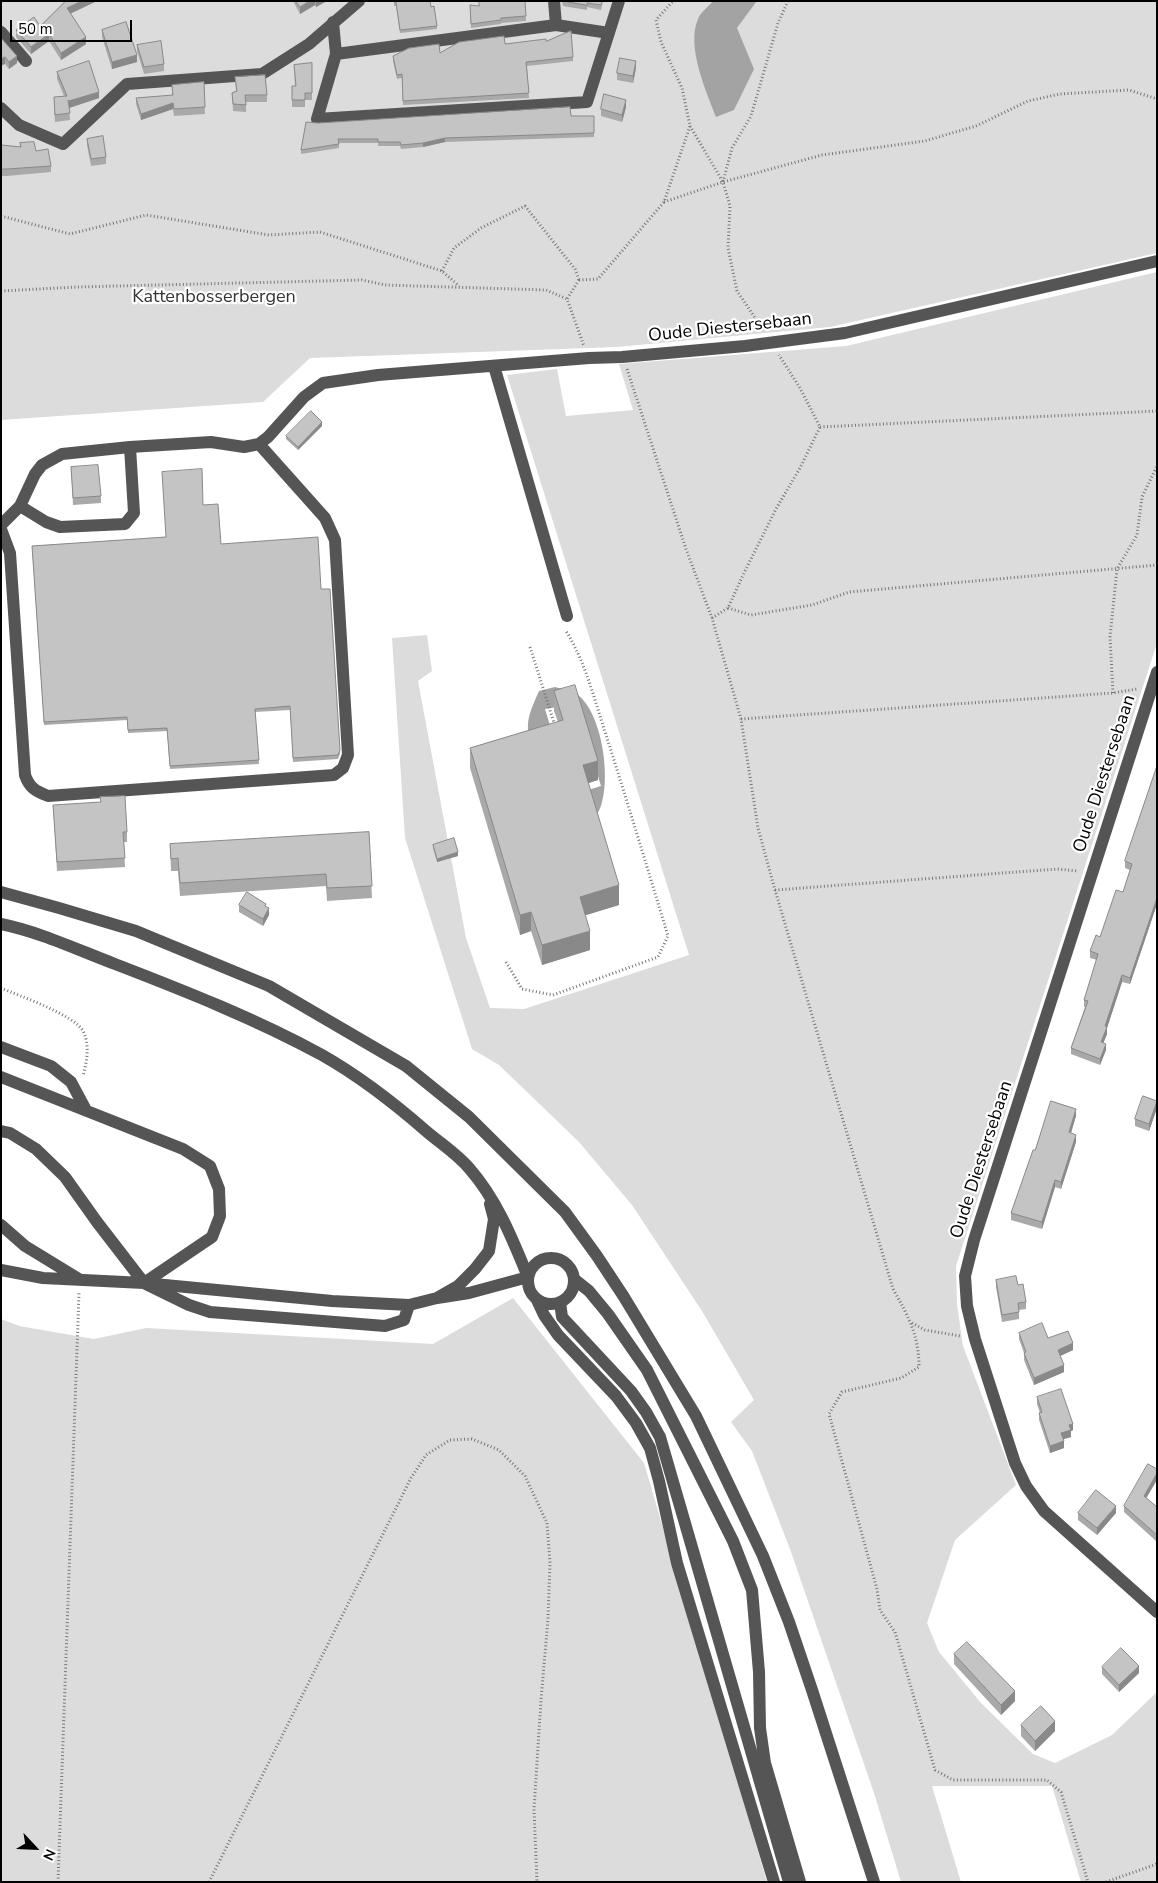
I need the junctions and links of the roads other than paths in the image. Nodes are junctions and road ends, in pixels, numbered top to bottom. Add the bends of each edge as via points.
1 (359, 1) edge
2 (554, 1) edge
3 (619, 1) edge
4 (333, 22) junction
5 (556, 25) junction
6 (2, 33) edge
7 (609, 33) junction
8 (336, 54) junction
9 (26, 61) dead end
10 (1, 108) edge
11 (1157, 261) edge
12 (494, 366) junction
13 (259, 444) junction
14 (130, 447) junction
15 (20, 506) junction
16 (1, 525) edge
17 (1, 529) edge
18 (567, 616) dead end
19 (1157, 672) edge
20 (1, 892) edge
21 (5, 926) edge
22 (1, 1047) edge
23 (1, 1076) edge
24 (86, 1110) junction
25 (1, 1131) edge
26 (487, 1192) junction
27 (1, 1225) edge
28 (1, 1270) edge
29 (528, 1277) junction
30 (574, 1279) junction
31 (80, 1280) junction
32 (144, 1283) junction
33 (437, 1298) junction
34 (537, 1300) junction
35 (560, 1302) junction
36 (409, 1305) junction
37 (1157, 1612) edge
38 (774, 1882) edge
39 (789, 1882) edge
40 (800, 1882) edge
41 (874, 1882) edge

1 - 4 street
2 - 5 street
3 - 7 street
4 - 8 street
4 - 10 street via 308,44 262,74 127,84 63,144 19,126
5 - 7 street
5 - 8 street
6 - 9 street
7 - 8 street via 587,102 317,118
11 - 12 street, Oude Diestersebaan via 845,333 622,357
12 - 13 street, Oude Diestersebaan via 355,377 323,383 304,397
12 - 18 street
13 - 14 street via 244,447 211,442
13 - 17 street via 325,518 335,540 348,755 343,768 334,775 48,796 37,792 28,785 24,775 10,553
14 - 15 street via 75,452 51,459 34,474
14 - 15 street via 134,513 125,524 60,527
15 - 16 street
19 - 37 street, Oude Diestersebaan via 965,1276 967,1306 975,1339 1015,1463 1026,1486 1044,1512
20 - 41 street via 136,931 269,986 406,1066 469,1117 565,1212 597,1256 696,1416 763,1556 789,1622
21 - 26 street via 47,937 178,988 323,1056 404,1112 468,1167
22 - 24 street via 51,1066 71,1082
23 - 24 street
24 - 32 street via 184,1148 210,1166 219,1189 220,1216 212,1237
25 - 32 street via 36,1148 65,1177
26 - 29 street via 506,1223
26 - 33 street via 494,1220 490,1251 458,1286
27 - 31 street via 25,1246
28 - 31 street via 42,1278
29 - 30 street via 535,1264 548,1257 563,1260
29 - 33 street
29 - 34 street via 529,1290
30 - 35 street via 571,1293
30 - 40 street via 608,1314 647,1370 732,1542 752,1590 764,1754
31 - 32 street
32 - 36 street via 332,1302
32 - 36 street via 210,1312 385,1326 404,1320
33 - 36 street
34 - 35 street
34 - 38 street via 558,1334 616,1396 650,1448 677,1563
35 - 39 street via 562,1317 631,1391 660,1436

